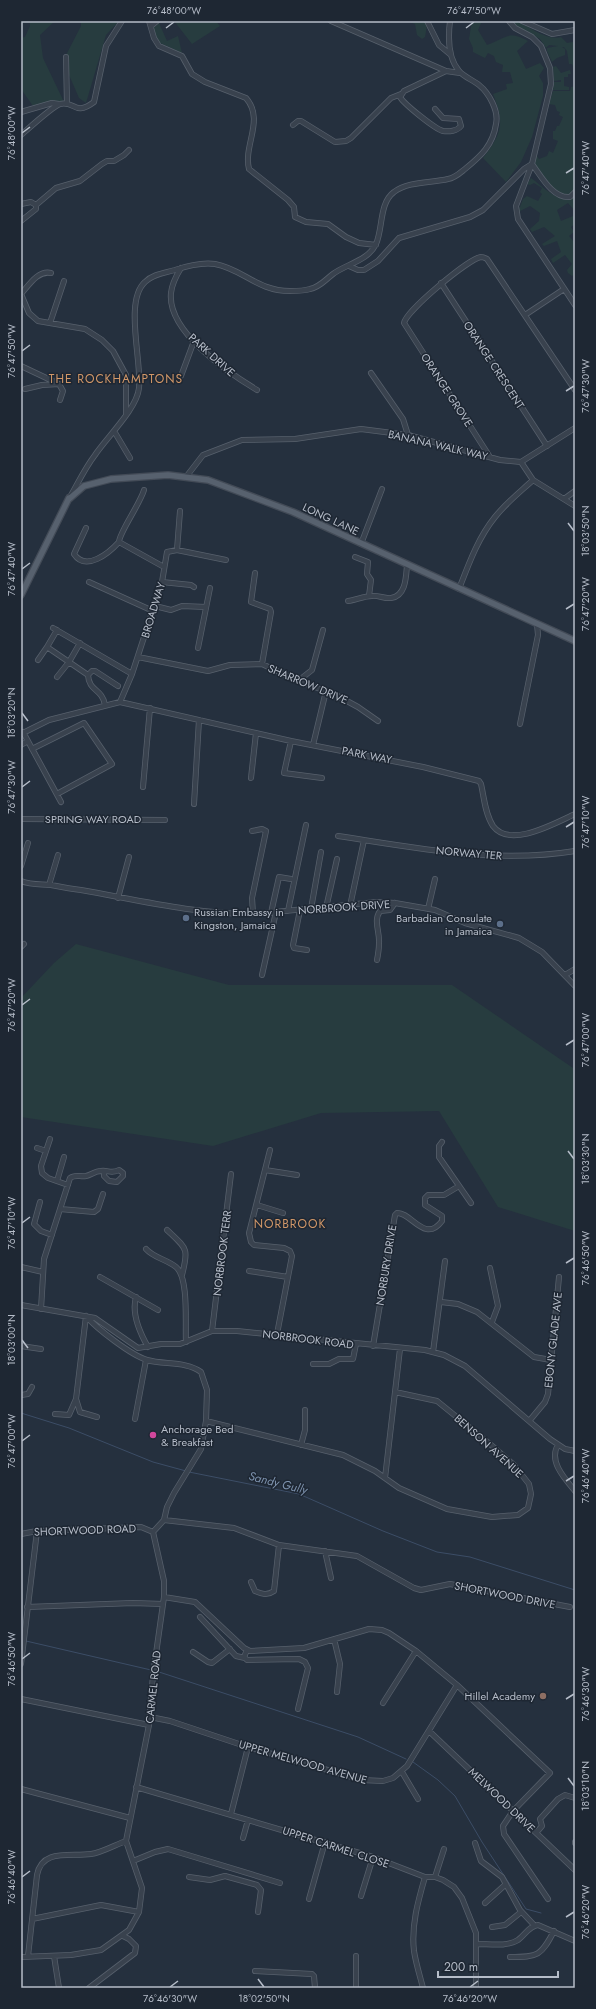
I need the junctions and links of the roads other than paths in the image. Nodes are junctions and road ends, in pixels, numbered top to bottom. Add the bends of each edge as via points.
1 (122, 21) edge
2 (149, 21) edge
3 (157, 21) edge
4 (331, 21) edge
5 (426, 21) edge
6 (450, 21) edge
7 (509, 21) edge
8 (522, 21) edge
9 (151, 26) junction
10 (575, 30) edge
11 (451, 55) junction
12 (66, 57) dead end
13 (446, 71) junction
14 (460, 73) junction
15 (401, 94) junction
16 (59, 104) junction
17 (67, 104) junction
18 (435, 109) dead end
19 (21, 112) edge
20 (293, 125) dead end
21 (21, 135) edge
22 (129, 150) dead end
23 (532, 164) junction
24 (575, 192) edge
25 (21, 204) edge
26 (36, 205) junction
27 (21, 221) edge
28 (376, 245) junction
29 (349, 266) junction
30 (181, 268) junction
31 (51, 273) dead end
32 (64, 281) dead end
33 (441, 283) junction
34 (564, 289) junction
35 (21, 294) edge
36 (575, 305) edge
37 (525, 315) junction
38 (50, 323) junction
39 (194, 341) junction
40 (21, 366) edge
41 (371, 373) dead end
42 (181, 376) dead end
43 (59, 384) junction
44 (25, 389) dead end
45 (257, 390) dead end
46 (575, 390) edge
47 (60, 400) dead end
48 (126, 414) junction
49 (575, 428) edge
50 (114, 431) junction
51 (408, 435) junction
52 (547, 446) junction
53 (490, 457) junction
54 (130, 458) dead end
55 (521, 462) junction
56 (186, 477) junction
57 (532, 480) junction
58 (382, 489) dead end
59 (144, 490) dead end
60 (575, 491) edge
61 (69, 499) junction
62 (564, 499) junction
63 (575, 506) edge
64 (180, 511) dead end
65 (86, 528) dead end
66 (119, 542) junction
67 (361, 544) junction
68 (177, 550) junction
69 (355, 557) dead end
70 (226, 560) dead end
71 (407, 565) junction
72 (164, 567) junction
73 (255, 573) dead end
74 (89, 582) dead end
75 (162, 582) junction
76 (194, 587) dead end
77 (210, 588) dead end
78 (459, 588) junction
79 (21, 595) edge
80 (369, 596) junction
81 (348, 601) dead end
82 (206, 607) junction
83 (154, 608) junction
84 (537, 624) junction
85 (546, 628) junction
86 (323, 630) dead end
87 (538, 635) junction
88 (575, 641) edge
89 (80, 643) junction
90 (47, 647) junction
91 (198, 648) dead end
92 (138, 657) junction
93 (38, 660) dead end
94 (69, 662) junction
95 (262, 664) junction
96 (132, 674) junction
97 (88, 675) junction
98 (57, 677) dead end
99 (298, 681) junction
100 (118, 686) dead end
101 (326, 691) junction
102 (120, 702) junction
103 (105, 705) junction
104 (150, 708) junction
105 (199, 720) junction
106 (378, 721) dead end
107 (520, 724) dead end
108 (22, 733) edge
109 (256, 733) junction
110 (28, 741) junction
111 (291, 741) junction
112 (21, 745) edge
113 (312, 745) junction
114 (32, 749) junction
115 (251, 778) dead end
116 (322, 778) dead end
117 (143, 787) dead end
118 (57, 794) junction
119 (61, 802) dead end
120 (194, 804) dead end
121 (575, 814) edge
122 (21, 819) edge
123 (165, 820) dead end
124 (306, 825) dead end
125 (252, 831) dead end
126 (338, 836) dead end
127 (364, 840) junction
128 (28, 843) dead end
129 (575, 851) edge
130 (23, 852) edge
131 (321, 852) dead end
132 (58, 855) dead end
133 (129, 857) dead end
134 (337, 859) dead end
135 (21, 866) edge
136 (291, 879) dead end
137 (436, 879) dead end
138 (21, 881) edge
139 (49, 885) junction
140 (118, 898) junction
141 (395, 903) junction
142 (350, 906) junction
143 (326, 908) junction
144 (311, 909) junction
145 (428, 909) junction
146 (300, 910) junction
147 (288, 911) junction
148 (273, 912) junction
149 (253, 914) junction
150 (307, 950) dead end
151 (377, 960) dead end
152 (575, 969) edge
153 (262, 976) dead end
154 (565, 976) junction
155 (575, 986) edge
156 (50, 1139) dead end
157 (442, 1142) dead end
158 (37, 1148) dead end
159 (270, 1150) dead end
160 (46, 1151) junction
161 (64, 1157) dead end
162 (265, 1170) junction
163 (104, 1171) dead end
164 (231, 1174) dead end
165 (297, 1176) dead end
166 (57, 1181) junction
167 (68, 1185) junction
168 (459, 1186) junction
169 (103, 1194) dead end
170 (40, 1202) dead end
171 (471, 1203) dead end
172 (257, 1205) junction
173 (60, 1210) junction
174 (283, 1213) dead end
175 (167, 1230) dead end
176 (52, 1235) junction
177 (146, 1249) dead end
178 (446, 1261) dead end
179 (21, 1267) edge
180 (490, 1268) dead end
181 (249, 1271) dead end
182 (43, 1272) junction
183 (182, 1275) junction
184 (100, 1277) dead end
185 (559, 1277) dead end
186 (288, 1278) junction
187 (136, 1297) junction
188 (440, 1302) junction
189 (21, 1305) edge
190 (41, 1309) junction
191 (158, 1310) dead end
192 (86, 1316) junction
193 (492, 1322) junction
194 (212, 1331) junction
195 (277, 1334) junction
196 (186, 1342) junction
197 (356, 1344) junction
198 (21, 1346) edge
199 (373, 1346) junction
200 (148, 1347) junction
201 (41, 1349) dead end
202 (400, 1349) junction
203 (433, 1352) junction
204 (146, 1360) junction
205 (551, 1360) junction
206 (312, 1364) dead end
207 (32, 1387) dead end
208 (395, 1392) junction
209 (21, 1395) edge
210 (76, 1399) junction
211 (305, 1410) dead end
212 (55, 1414) dead end
213 (97, 1417) dead end
214 (135, 1418) dead end
215 (530, 1420) junction
216 (206, 1421) junction
217 (301, 1445) junction
218 (558, 1445) junction
219 (575, 1451) edge
220 (385, 1478) junction
221 (575, 1491) edge
222 (164, 1520) junction
223 (37, 1531) junction
224 (153, 1532) junction
225 (21, 1534) edge
226 (279, 1545) junction
227 (325, 1551) junction
228 (331, 1578) dead end
229 (251, 1582) dead end
230 (164, 1597) junction
231 (163, 1604) junction
232 (27, 1607) junction
233 (570, 1607) dead end
234 (200, 1617) dead end
235 (334, 1639) junction
236 (230, 1649) junction
237 (247, 1650) junction
238 (416, 1651) junction
239 (193, 1652) dead end
240 (245, 1658) junction
241 (21, 1664) edge
242 (458, 1685) junction
243 (337, 1692) dead end
244 (21, 1700) edge
245 (383, 1703) dead end
246 (298, 1708) dead end
247 (150, 1718) junction
248 (149, 1725) junction
249 (429, 1731) junction
250 (248, 1747) junction
251 (402, 1772) junction
252 (136, 1787) junction
253 (21, 1789) edge
254 (575, 1798) edge
255 (418, 1799) dead end
256 (513, 1811) junction
257 (231, 1814) junction
258 (130, 1818) junction
259 (248, 1820) junction
260 (536, 1833) junction
261 (243, 1838) dead end
262 (126, 1841) junction
263 (325, 1842) junction
264 (475, 1843) dead end
265 (444, 1848) dead end
266 (373, 1856) junction
267 (133, 1861) junction
268 (575, 1870) edge
269 (246, 1872) junction
270 (189, 1877) dead end
271 (424, 1877) junction
272 (435, 1877) junction
273 (244, 1881) junction
274 (280, 1882) dead end
275 (506, 1884) junction
276 (361, 1896) dead end
277 (310, 1899) dead end
278 (548, 1899) dead end
279 (485, 1903) dead end
280 (139, 1912) junction
281 (258, 1912) dead end
282 (521, 1912) junction
283 (32, 1919) junction
284 (534, 1925) junction
285 (492, 1926) dead end
286 (554, 1931) junction
287 (123, 1936) junction
288 (575, 1941) edge
289 (477, 1944) junction
290 (28, 1956) junction
291 (54, 1956) junction
292 (356, 1956) dead end
293 (21, 1957) edge
294 (510, 1957) dead end
295 (255, 1971) dead end
296 (59, 1988) edge
297 (89, 1988) edge
298 (315, 1988) edge
299 (356, 1988) edge
300 (423, 1988) edge
301 (476, 1988) edge

1 - 17 street via 106,46 94,102 79,109
2 - 9 street
3 - 9 street
4 - 13 street
5 - 11 street via 439,45
6 - 11 street
7 - 23 street via 541,46 550,68 551,84
8 - 10 street via 552,34
9 - 28 street via 159,46 182,56 192,74 204,82 246,98 250,103 253,109 254,131 248,158 249,169 288,200 294,207 296,217 306,222 328,224 359,243
11 - 14 street
12 - 17 street
13 - 14 street
13 - 15 street
14 - 28 street via 483,88 493,104 497,121 493,139 482,156 453,178 406,186 389,196
15 - 18 street via 402,101 438,129 453,131 461,126 459,119 443,118
15 - 20 street via 391,98 346,141 335,142 301,121
16 - 17 street
16 - 19 street via 52,103
16 - 21 street
22 - 26 street via 114,161 102,164 80,181 56,188
23 - 24 street via 559,196 570,197
23 - 29 street via 483,210 470,217 399,238 378,261 364,270
23 - 34 street via 516,206 516,213
25 - 26 street via 31,202
26 - 27 street via 36,209
28 - 29 street
29 - 30 street via 309,290 291,291 271,290 215,264
30 - 39 street, PARK DRIVE via 173,282 171,306 179,323
30 - 48 street via 148,279 139,292 135,314 139,390
31 - 35 street via 39,275
32 - 38 street
33 - 37 street via 479,258 485,258
33 - 52 street, ORANGE CRESCENT
33 - 53 street, ORANGE GROVE via 407,315 404,324
34 - 36 street
34 - 37 street
35 - 38 street via 33,317 38,321
37 - 46 street
38 - 48 street via 85,329 113,351 126,375
39 - 42 street
39 - 45 street, PARK DRIVE via 233,375
40 - 43 street
41 - 51 street via 403,419
43 - 44 street
43 - 47 street via 63,391
48 - 50 street
49 - 52 street
50 - 54 street
50 - 61 street via 94,455
51 - 53 street, BANANA WALK WAY
51 - 56 street, BANANA WALK WAY via 361,429 295,439 242,440 203,455
52 - 55 street
53 - 55 street, BANANA WALK WAY
55 - 57 street
56 - 61 main road, LONG LANE via 168,475 97,481 84,486
56 - 67 main road, LONG LANE via 208,480 262,500
57 - 62 street
57 - 78 street via 495,517 482,536
58 - 67 street
59 - 66 street
60 - 62 street
61 - 79 main road
62 - 63 street
64 - 68 street
65 - 66 street via 74,554 77,558 86,561 101,558
66 - 72 street
67 - 71 main road, LONG LANE
68 - 70 street
68 - 72 street, BROADWAY via 167,552
69 - 80 street via 368,562 367,574 371,580
71 - 78 main road, LONG LANE
71 - 80 street via 406,582 397,596
72 - 75 street, BROADWAY
73 - 95 street via 251,602 270,609 271,612
74 - 83 street
75 - 76 street
75 - 83 street, BROADWAY
77 - 82 street
78 - 84 main road, LONG LANE
80 - 81 street
82 - 83 street via 182,606 171,610
82 - 91 street
83 - 92 street, BROADWAY
84 - 85 main road, LONG LANE
84 - 87 street
85 - 87 street
85 - 88 main road, LONG LANE
86 - 99 street via 312,670
87 - 107 street
89 - 90 street via 55,629
89 - 94 street
89 - 96 street
90 - 93 street
90 - 94 street
92 - 95 street, SHARROW DRIVE via 208,671 230,665
92 - 96 street, BROADWAY
94 - 97 street
94 - 98 street
95 - 99 street, SHARROW DRIVE
96 - 102 street, BROADWAY
97 - 100 street via 95,671
97 - 103 street via 90,685 102,695
99 - 101 street, SHARROW DRIVE
101 - 106 street, SHARROW DRIVE via 358,707
101 - 113 street
102 - 103 street
102 - 104 street, PARK WAY
103 - 108 street via 49,720
104 - 105 street, PARK WAY
104 - 117 street
105 - 109 street, PARK WAY
105 - 120 street
108 - 110 street
109 - 111 street, PARK WAY
109 - 115 street
110 - 112 street
110 - 114 street
111 - 113 street, PARK WAY
111 - 116 street via 284,773
113 - 121 street, PARK WAY via 479,781 487,814 493,826 503,835 513,836 545,828
114 - 118 street
114 - 118 street via 84,723 112,764
118 - 119 street
122 - 123 street, SPRING WAY ROAD
124 - 147 street
125 - 149 street via 266,831 252,898
126 - 127 street, NORWAY TER
127 - 129 street, NORWAY TER via 519,857
127 - 142 street
128 - 130 street
130 - 135 street
131 - 144 street
132 - 139 street
133 - 140 street
134 - 143 street
136 - 148 street via 279,877
137 - 145 street
138 - 139 street, NORBROOK DRIVE via 34,885
139 - 140 street, NORBROOK DRIVE
140 - 149 street, NORBROOK DRIVE via 234,914
141 - 142 street, NORBROOK DRIVE via 377,902
141 - 145 street, NORBROOK DRIVE
141 - 151 street via 390,910 380,911 378,914
142 - 143 street, NORBROOK DRIVE
143 - 144 street, NORBROOK DRIVE
144 - 146 street, NORBROOK DRIVE
145 - 154 street, NORBROOK DRIVE via 465,923 519,938 542,952
146 - 147 street, NORBROOK DRIVE
146 - 150 street via 293,945 294,948
147 - 148 street, NORBROOK DRIVE
148 - 149 street, NORBROOK DRIVE
148 - 153 street
152 - 154 street
154 - 155 street, NORBROOK DRIVE
156 - 160 street
157 - 168 street via 439,1146 439,1156
158 - 160 street
159 - 162 street
160 - 166 street via 41,1166 42,1173
161 - 166 street
162 - 165 street
162 - 172 street
163 - 167 street via 85,1177 72,1176
164 - 194 street, NORBROOK TERR
166 - 167 street
167 - 173 street
168 - 171 street
168 - 199 street, NORBURY DRIVE via 444,1195 428,1196 424,1200 426,1207 442,1216 440,1224 423,1228 402,1214 395,1215
169 - 173 street via 98,1209 94,1212
170 - 176 street via 34,1224 41,1232
172 - 174 street
172 - 186 street via 250,1233 251,1242 254,1245 290,1251
173 - 176 street
175 - 183 street via 185,1250 186,1262
176 - 182 street via 44,1259
177 - 183 street via 174,1265
178 - 188 street
179 - 182 street
180 - 193 street via 498,1306
181 - 186 street
182 - 190 street
183 - 196 street
184 - 187 street
185 - 205 street, EBONY GLADE AVE
186 - 195 street
187 - 191 street
187 - 200 street via 134,1307 138,1324
188 - 193 street via 458,1304
188 - 203 street
189 - 190 street, NORBROOK ROAD
190 - 192 street, NORBROOK ROAD
192 - 200 street, NORBROOK ROAD via 95,1318 134,1346
192 - 204 street, SHORTWOOD ROAD via 99,1330
192 - 210 street
193 - 205 street via 534,1357
194 - 195 street, NORBROOK ROAD
194 - 196 street, NORBROOK ROAD
195 - 197 street, NORBROOK ROAD
196 - 200 street, NORBROOK ROAD
197 - 199 street, NORBROOK ROAD
197 - 206 street via 353,1359 338,1359 330,1364
198 - 201 street
199 - 202 street, NORBROOK ROAD
202 - 203 street, NORBROOK ROAD
202 - 208 street
203 - 215 street, NORBROOK ROAD via 465,1366
204 - 214 street
204 - 216 street, SHORTWOOD ROAD via 192,1367 201,1372 207,1390
205 - 215 street, EBONY GLADE AVE via 548,1394 545,1402
207 - 209 street via 28,1394
208 - 220 street
208 - 220 street, BENSON AVENUE via 437,1401 450,1410 514,1465 529,1484 531,1494 528,1508 518,1515 492,1517 448,1509 399,1488
210 - 212 street via 69,1415
210 - 213 street via 80,1412
211 - 217 street via 305,1430
215 - 218 street, NORBROOK ROAD
216 - 217 street, BENSON AVENUE
216 - 222 street, SHORTWOOD ROAD via 200,1454 174,1493
217 - 220 street, BENSON AVENUE via 343,1455
218 - 219 street, NORBROOK ROAD
218 - 221 street via 555,1462
222 - 224 street, SHORTWOOD ROAD
222 - 226 street, SHORTWOOD DRIVE via 234,1528
223 - 224 street, SHORTWOOD ROAD via 141,1527
223 - 225 street, SHORTWOOD ROAD
223 - 232 street
224 - 230 street, CARMEL ROAD via 164,1581
226 - 227 street, SHORTWOOD DRIVE
226 - 229 street via 274,1591 262,1594 255,1591
227 - 228 street
227 - 233 street, SHORTWOOD DRIVE via 364,1558 421,1590 450,1584
230 - 231 street, CARMEL ROAD
230 - 237 street via 195,1602
231 - 232 street
231 - 247 street, CARMEL ROAD
232 - 241 street
234 - 236 street
235 - 237 street via 304,1648 254,1652
235 - 238 street via 375,1629 389,1633
235 - 243 street via 340,1664
236 - 239 street via 212,1663
236 - 240 street via 238,1658
237 - 240 street
238 - 242 street
238 - 245 street
240 - 246 street via 299,1658 305,1662 308,1668
242 - 249 street
242 - 256 street via 550,1773
244 - 248 street
247 - 248 street, CARMEL ROAD
247 - 250 street, UPPER MELWOOD AVENUE via 170,1721
248 - 252 street, CARMEL ROAD
249 - 251 street
249 - 256 street, MELWOOD DRIVE
250 - 251 street, UPPER MELWOOD AVENUE via 362,1780 383,1781
250 - 257 street
251 - 255 street
252 - 257 street, UPPER CARMEL CLOSE
252 - 258 street, CARMEL ROAD
253 - 258 street
254 - 260 street via 565,1795 558,1799 540,1819 542,1826
256 - 260 street, MELWOOD DRIVE
256 - 278 street via 504,1822 504,1834
257 - 259 street, UPPER CARMEL CLOSE
258 - 262 street, CARMEL ROAD
259 - 261 street
259 - 263 street, UPPER CARMEL CLOSE
260 - 268 street, MELWOOD DRIVE
262 - 267 street
262 - 283 street via 93,1854 47,1858 38,1868
263 - 266 street, UPPER CARMEL CLOSE
263 - 277 street
264 - 275 street via 481,1861 500,1874
265 - 272 street
266 - 271 street, UPPER CARMEL CLOSE
266 - 276 street
267 - 269 street via 168,1849
267 - 280 street via 142,1888
269 - 273 street
269 - 274 street
270 - 273 street via 210,1880 224,1876
271 - 272 street, UPPER CARMEL CLOSE
271 - 300 street via 414,1930 414,1950
272 - 289 street, UPPER CARMEL CLOSE via 454,1887 462,1898 476,1933
273 - 281 street via 261,1889
275 - 279 street
275 - 282 street
280 - 283 street via 102,1905
280 - 287 street
282 - 284 street
282 - 285 street via 504,1925
283 - 290 street
284 - 286 street via 542,1925
284 - 289 street via 512,1942
286 - 288 street
286 - 294 street via 544,1950 538,1955
287 - 291 street via 101,1950
287 - 297 street via 136,1946 135,1953
289 - 301 street, UPPER CARMEL CLOSE
290 - 291 street
290 - 293 street
291 - 296 street
292 - 299 street
295 - 298 street via 313,1975

